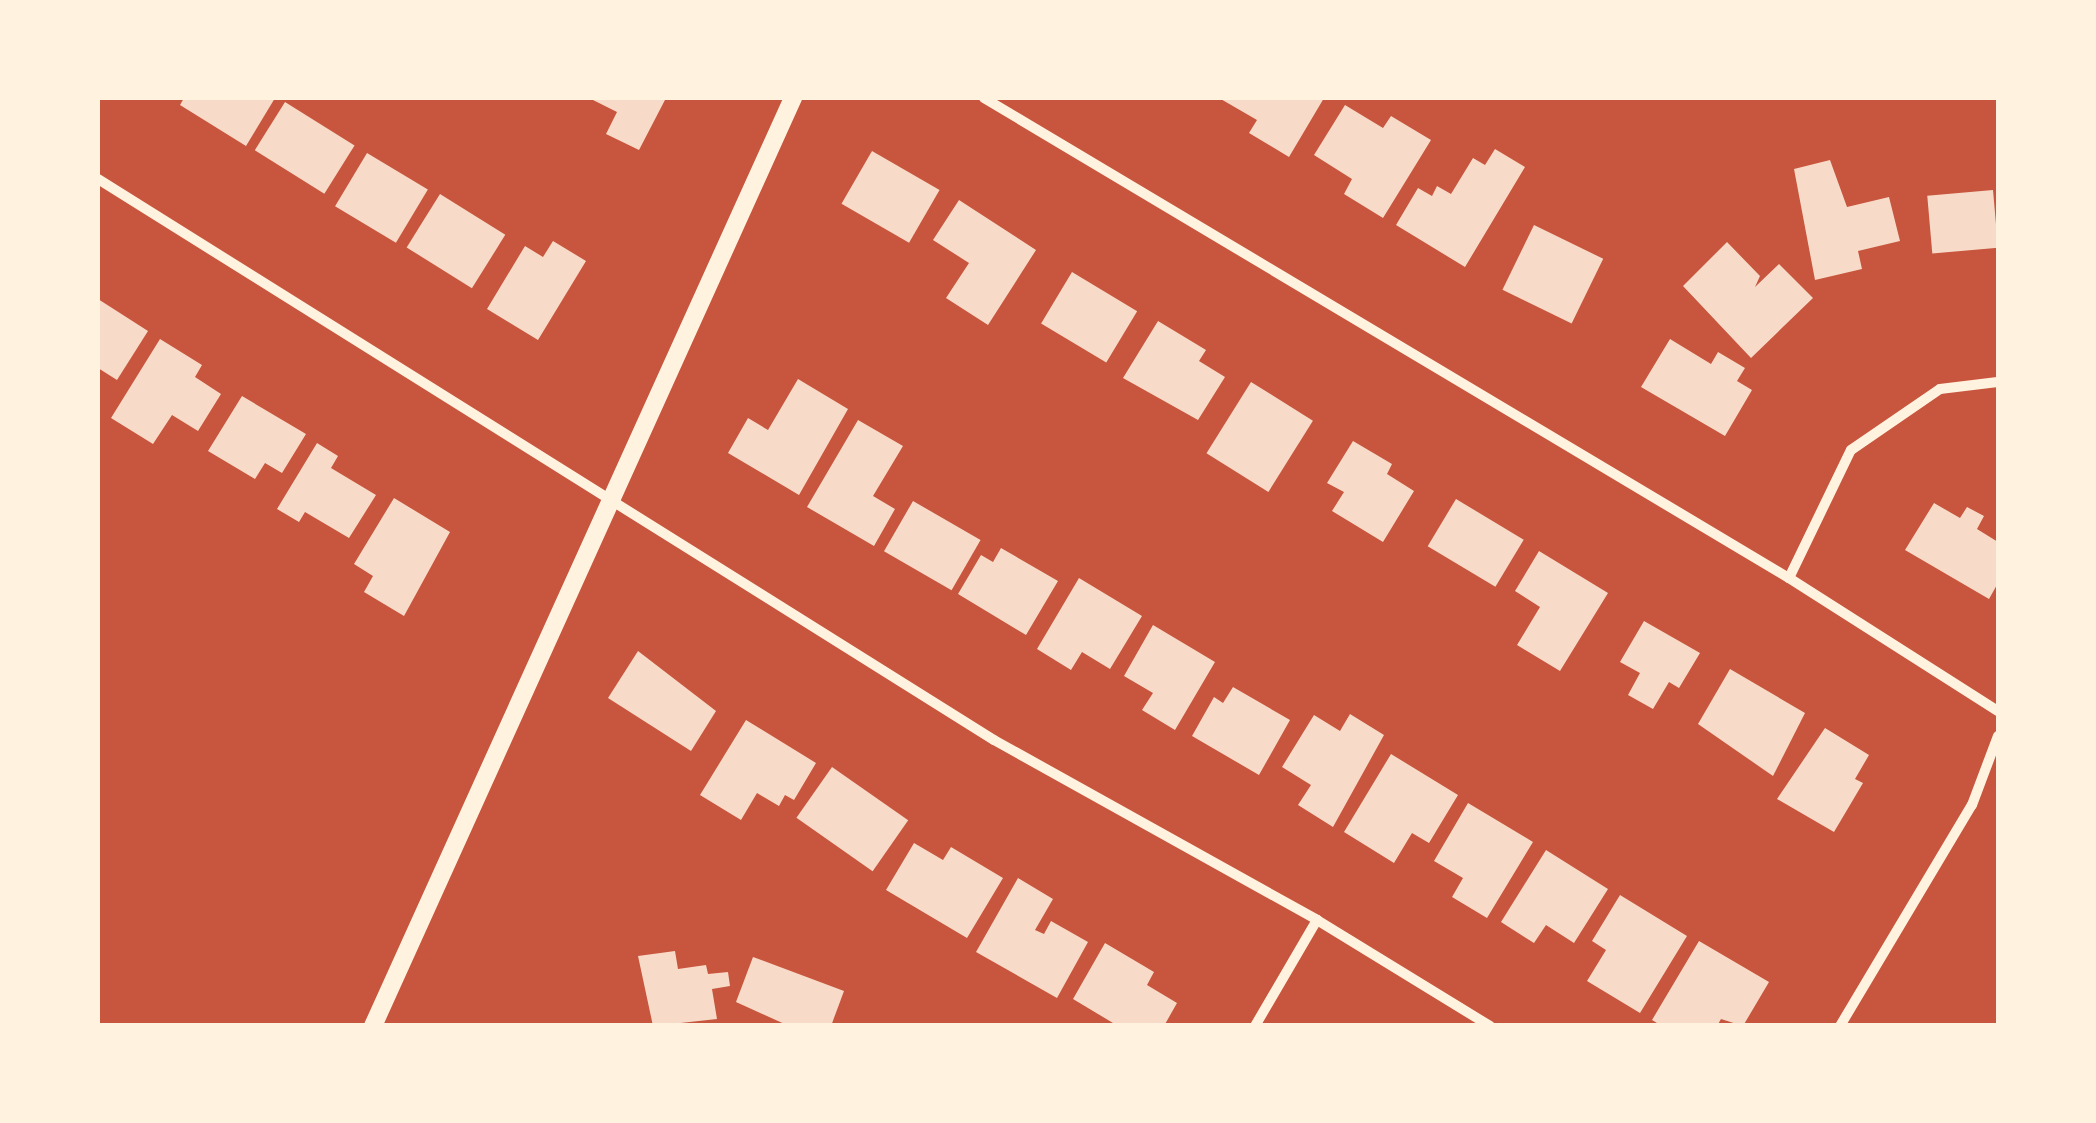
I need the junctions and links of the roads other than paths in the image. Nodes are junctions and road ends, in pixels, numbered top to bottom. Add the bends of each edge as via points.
1 (793, 98) edge
2 (984, 98) edge
3 (98, 179) edge
4 (1998, 382) edge
5 (614, 500) junction
6 (1789, 578) junction
7 (1998, 710) edge
8 (1998, 736) edge
9 (1317, 920) junction
10 (373, 1026) edge
11 (1255, 1026) edge
12 (1490, 1026) edge
13 (1840, 1026) edge

1 - 5 street
2 - 6 street
3 - 5 street
4 - 6 street via 1940,389 1851,450
5 - 9 street via 994,740
5 - 10 street
6 - 7 street
8 - 13 street via 1972,805
9 - 11 street
9 - 12 street

